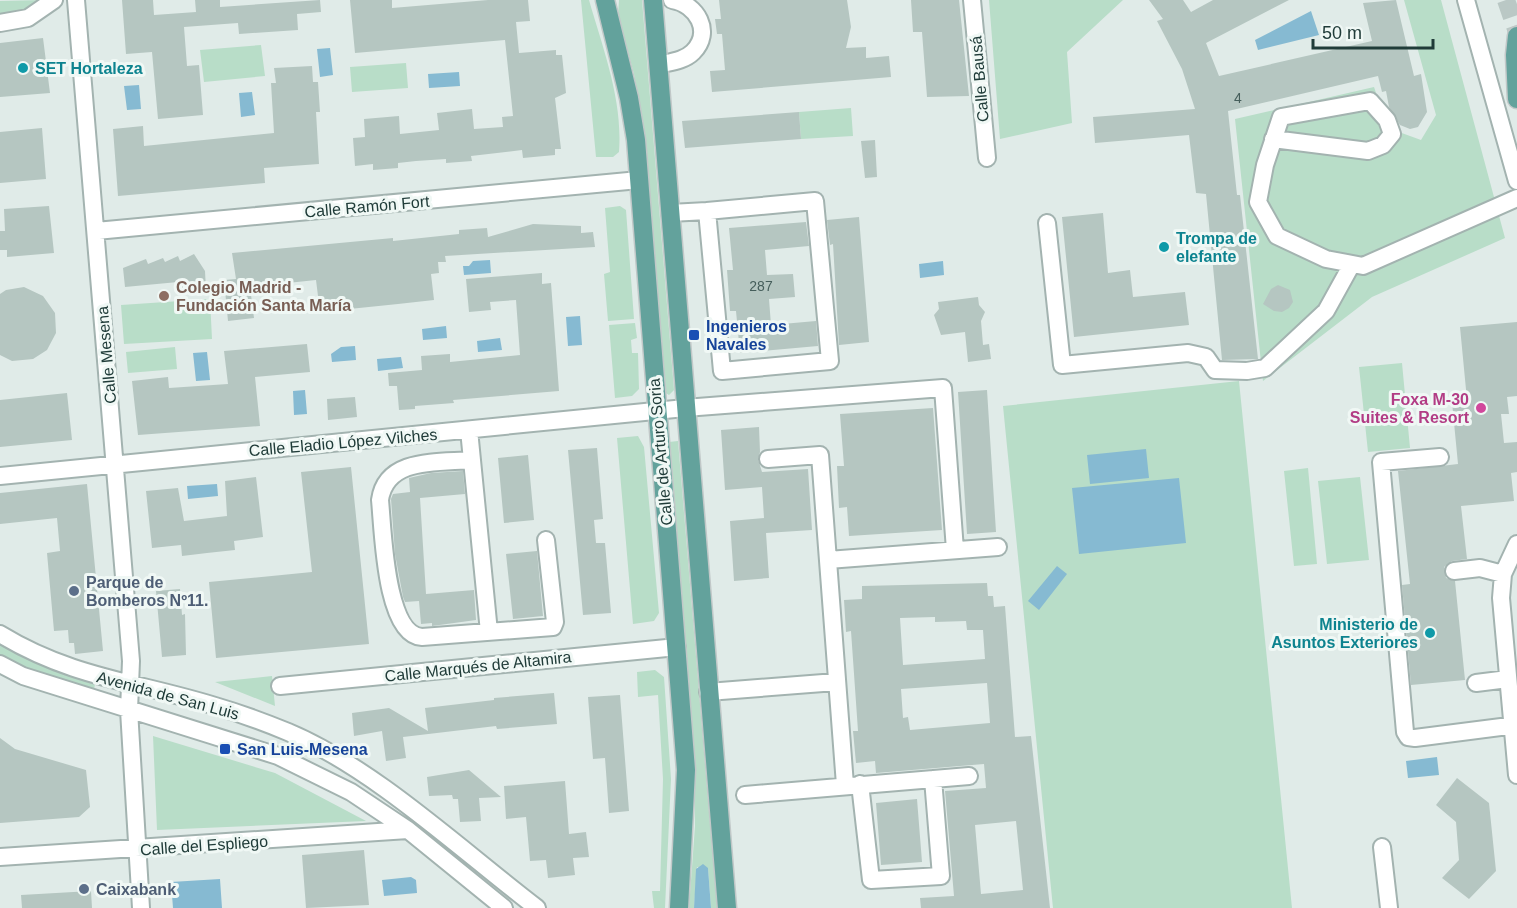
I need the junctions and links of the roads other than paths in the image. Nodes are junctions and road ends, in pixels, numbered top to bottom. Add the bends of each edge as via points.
1 (54, 0) edge
2 (76, 0) edge
3 (605, 0) edge
4 (653, 0) edge
5 (672, 0) edge
6 (972, 0) edge
7 (1466, 0) edge
8 (0, 22) edge
9 (1517, 36) edge
10 (658, 65) junction
11 (1517, 99) edge
12 (1273, 139) junction
13 (987, 158) dead end
14 (639, 180) junction
15 (1517, 181) edge
16 (1517, 198) edge
17 (707, 211) junction
18 (670, 213) junction
19 (1047, 222) dead end
20 (96, 231) junction
21 (1352, 264) junction
22 (685, 408) junction
23 (657, 412) junction
24 (469, 430) junction
25 (1440, 457) dead end
26 (768, 459) dead end
27 (472, 460) junction
28 (115, 464) junction
29 (0, 476) edge
30 (546, 540) dead end
31 (1517, 544) edge
32 (998, 547) dead end
33 (955, 550) junction
34 (828, 560) junction
35 (1454, 571) dead end
36 (1503, 574) junction
37 (489, 632) junction
38 (0, 634) edge
39 (677, 647) junction
40 (0, 664) edge
41 (1508, 679) junction
42 (836, 682) junction
43 (1476, 683) dead end
44 (130, 686) junction
45 (280, 686) dead end
46 (708, 692) junction
47 (129, 710) junction
48 (1515, 725) edge
49 (1517, 775) edge
50 (969, 776) dead end
51 (933, 779) junction
52 (852, 785) junction
53 (745, 795) dead end
54 (408, 830) junction
55 (1382, 847) dead end
56 (137, 849) junction
57 (0, 857) edge
58 (496, 906) edge
59 (141, 908) edge
60 (537, 908) edge
61 (679, 908) edge
62 (727, 908) edge
63 (1389, 908) edge

1 - 8 street via 28,18
2 - 20 street, Calle Mesena
3 - 14 main road, Calle de Arturo Soria via 629,98
4 - 10 main road, Calle de Arturo Soria
5 - 10 street via 690,6 697,14 702,33 686,58
6 - 13 street, Calle Bausá
7 - 15 street
9 - 11 main road
10 - 18 main road, Calle de Arturo Soria
12 - 12 street via 1281,117 1370,101 1387,120 1392,134 1383,145 1368,151
12 - 21 street via 1258,202 1277,236 1326,259
14 - 20 street, Calle Ramón Fort
14 - 23 main road, Calle de Arturo Soria
16 - 21 street via 1363,266
17 - 17 street via 722,371 830,361 815,201
17 - 18 street
18 - 22 main road, Calle de Arturo Soria
19 - 21 street via 1062,365 1188,353 1206,357 1215,370 1265,368 1326,311
20 - 28 street, Calle Mesena
22 - 23 street, Calle Eladio López Vilches
22 - 33 street, Calle Eladio López Vilches via 943,388
22 - 46 main road, Calle de Arturo Soria
23 - 24 street, Calle Eladio López Vilches
23 - 39 main road, Calle de Arturo Soria
24 - 27 street
24 - 28 street, Calle Eladio López Vilches
25 - 48 street via 1381,462 1405,732 1415,738
26 - 34 street via 820,455
27 - 37 street
27 - 37 street via 409,465 392,474 381,488 380,500 390,593 407,632 422,637
28 - 29 street, Calle Eladio López Vilches
28 - 44 street, Calle Mesena
30 - 37 street via 553,627
31 - 36 street
32 - 33 street
33 - 34 street
34 - 42 street
35 - 36 street via 1480,568
36 - 41 street via 1501,598
38 - 44 street, Avenida de San Luis via 31,653
39 - 45 street, Calle Marqués de Altamira
39 - 61 main road, Calle de Arturo Soria via 686,770
40 - 47 street, Avenida de San Luis via 24,676
41 - 43 street
41 - 48 street
42 - 46 street
42 - 52 street
44 - 47 street, Calle Mesena
44 - 60 street, Avenida de San Luis via 215,705 323,749 393,796
46 - 62 main road, Calle de Arturo Soria
47 - 54 street, Avenida de San Luis via 278,756 351,792
47 - 56 street, Calle Mesena
48 - 49 street
50 - 51 street
51 - 52 street
51 - 52 street via 941,876 871,880
52 - 53 street
54 - 56 street, Calle del Espliego
54 - 58 street, Avenida de San Luis
55 - 63 street
56 - 57 street, Calle del Espliego
56 - 59 street, Calle Mesena

